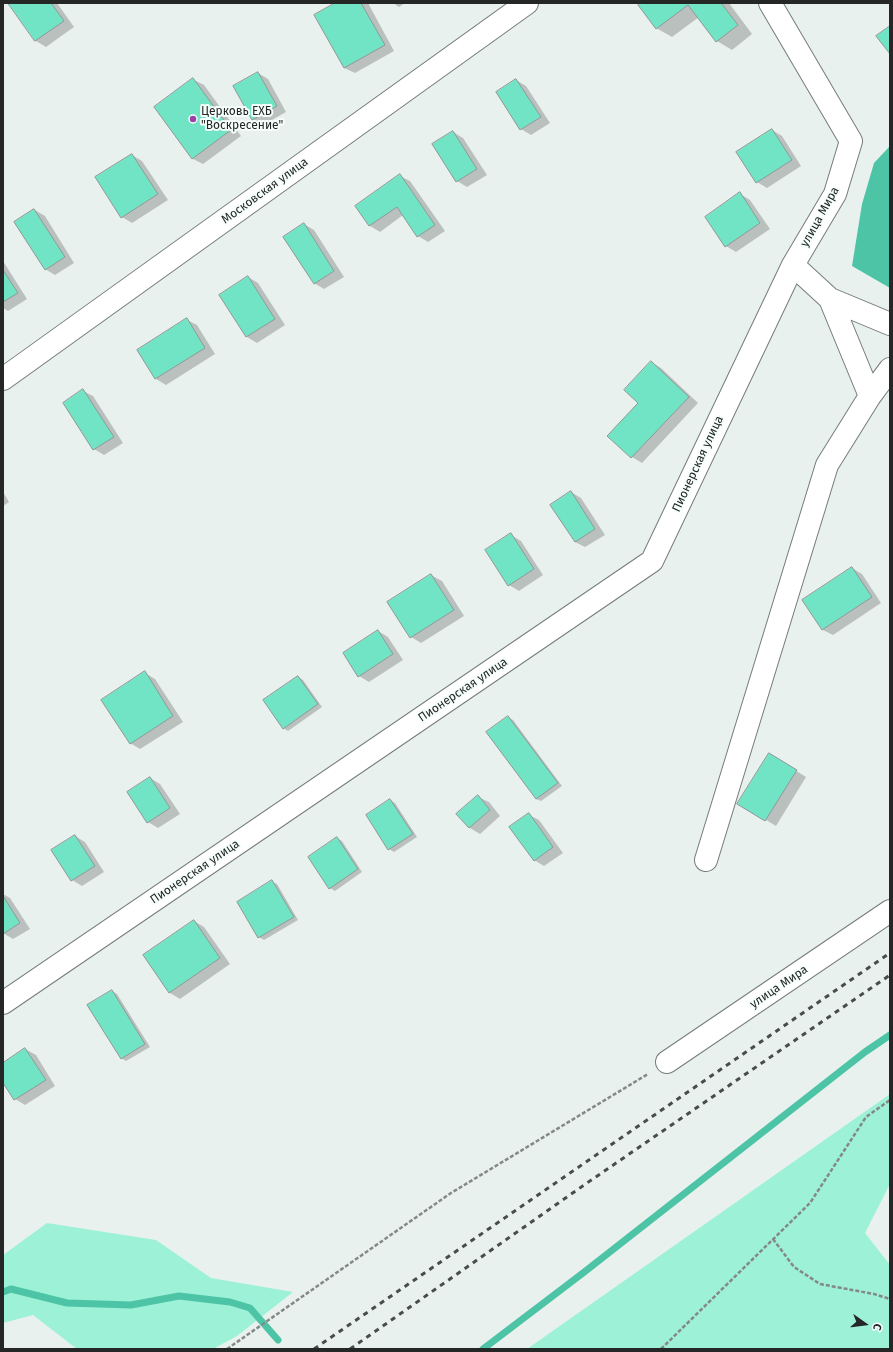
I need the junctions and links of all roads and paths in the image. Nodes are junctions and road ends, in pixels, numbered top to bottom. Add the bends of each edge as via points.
1 (527, 3) edge
2 (770, 3) edge
3 (793, 265) junction
4 (830, 299) junction
5 (890, 324) edge
6 (890, 369) edge
7 (3, 379) edge
8 (870, 396) junction
9 (706, 860) dead end
10 (890, 911) edge
11 (3, 1003) edge
12 (667, 1062) joint
13 (890, 1100) edge
14 (772, 1239) junction
15 (890, 1298) edge
16 (227, 1349) edge
17 (661, 1349) edge

1 - 7 street, Московская улица
2 - 3 street, улица Мира via 851,141 835,194
3 - 4 street
3 - 11 street, Пионерская улица via 652,561
4 - 5 street
4 - 8 street
6 - 8 street
8 - 9 street via 827,465
10 - 12 street, улица Мира
12 - 16 path via 451,1193
13 - 14 path via 866,1117 810,1203
14 - 15 path via 794,1267 820,1284
14 - 17 path

